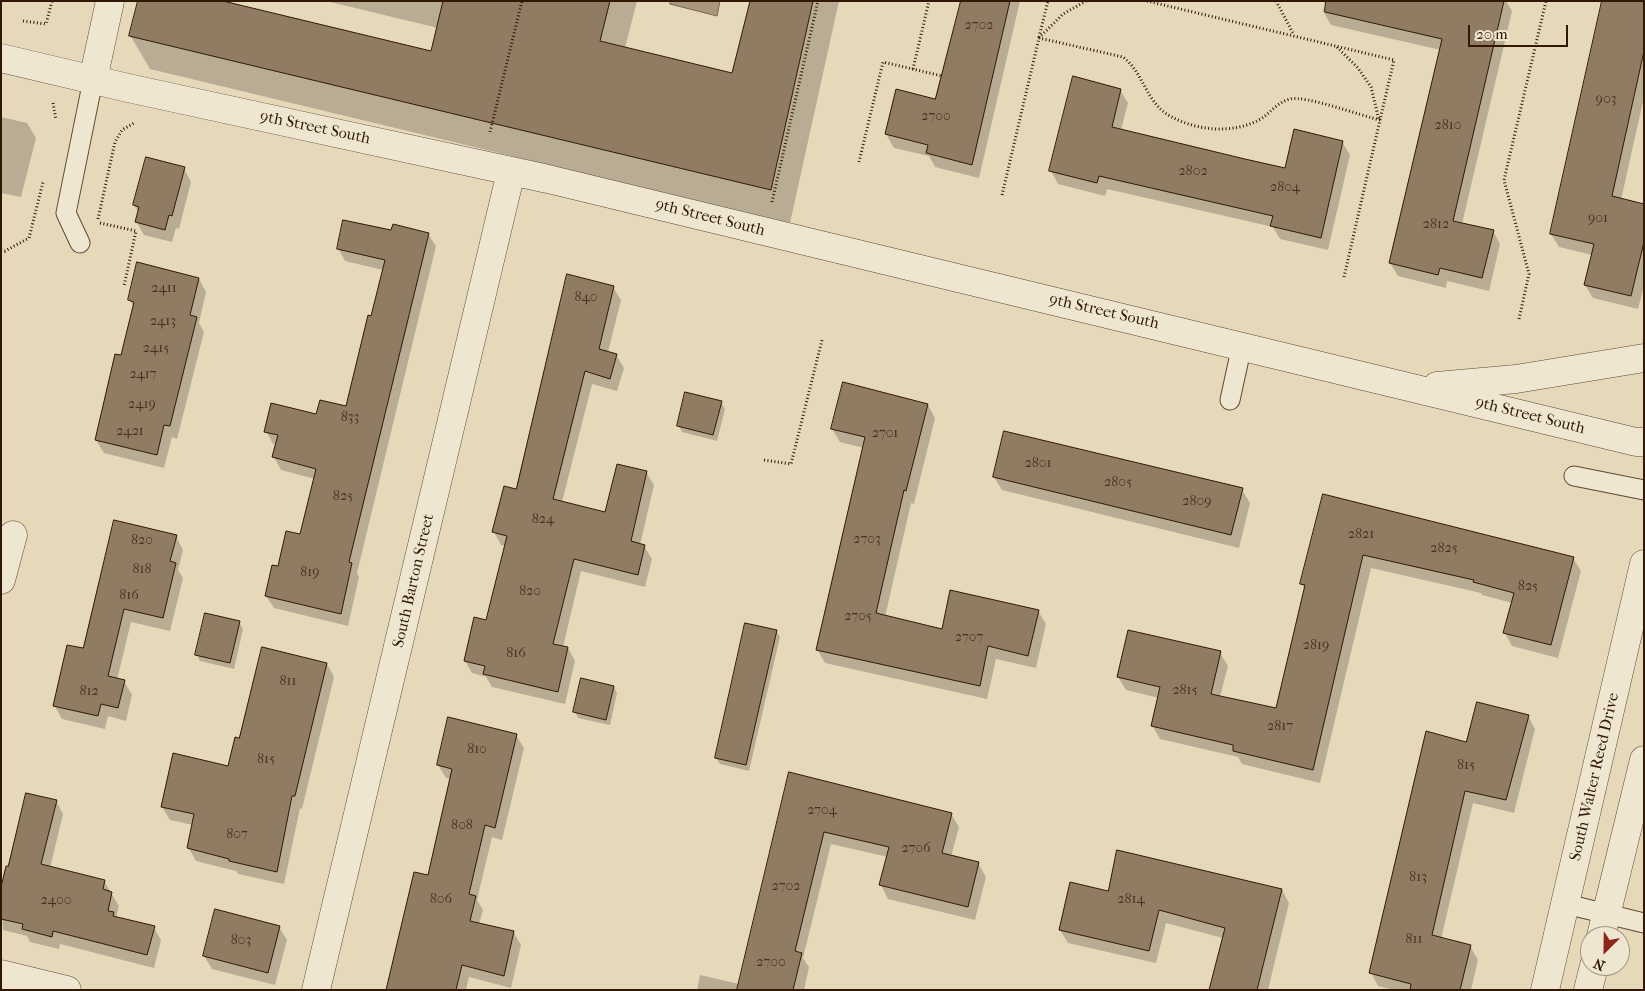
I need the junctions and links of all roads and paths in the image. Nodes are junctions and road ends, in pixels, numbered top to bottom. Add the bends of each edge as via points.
1 (52, 1) edge
2 (110, 1) edge
3 (522, 1) edge
4 (818, 1) edge
5 (929, 1) edge
6 (1048, 1) edge
7 (1086, 1) edge
8 (1149, 1) edge
9 (1276, 1) edge
10 (1546, 1) edge
11 (23, 20) dead end
12 (1294, 36) junction
13 (1039, 38) junction
14 (1337, 47) junction
15 (1, 58) edge
16 (913, 69) junction
17 (942, 76) dead end
18 (93, 80) junction
19 (53, 103) dead end
20 (1380, 120) junction
21 (57, 122) dead end
22 (134, 123) dead end
23 (490, 132) dead end
24 (858, 162) dead end
25 (511, 172) junction
26 (43, 180) dead end
27 (1002, 195) dead end
28 (772, 202) dead end
29 (80, 243) dead end
30 (1, 250) edge
31 (1344, 277) dead end
32 (124, 286) dead end
33 (1519, 319) dead end
34 (822, 340) dead end
35 (1242, 345) junction
36 (1644, 358) edge
37 (1416, 387) junction
38 (1230, 400) dead end
39 (1644, 442) edge
40 (764, 460) dead end
41 (1574, 476) dead end
42 (1644, 490) edge
43 (12, 535) dead end
44 (1644, 564) edge
45 (1, 580) edge
46 (1644, 760) edge
47 (1566, 904) junction
48 (1644, 923) edge
49 (1604, 925) edge
50 (1, 974) edge
51 (1592, 976) edge
52 (67, 990) edge
53 (316, 990) edge
54 (1546, 990) edge
55 (1588, 990) edge

1 - 11 path via 46,24
2 - 18 street
3 - 23 path
4 - 28 path
5 - 16 path
6 - 13 path
7 - 13 path via 1063,14
8 - 12 path
9 - 12 path
10 - 33 path via 1504,180 1528,274
12 - 14 path
13 - 20 path via 1123,57 1132,64 1148,95 1169,116 1198,127 1230,130 1259,120 1291,98
13 - 27 path
14 - 20 path via 1371,87
14 - 20 path via 1394,60
15 - 18 street, 9th Street South
16 - 17 path
16 - 24 path via 882,62
18 - 25 street, 9th Street South
18 - 29 lane via 66,213
19 - 21 path
20 - 31 path
22 - 32 path via 122,130 115,142 98,223 136,231
25 - 35 street, 9th Street South
25 - 53 street, South Barton Street
26 - 30 path via 29,238
34 - 40 path via 791,464
35 - 37 street, 9th Street South
35 - 38 lane
36 - 37 street, 9th Street South via 1516,379
37 - 39 street, 9th Street South
41 - 42 lane
43 - 45 street
44 - 47 street, South Walter Reed Drive
46 - 49 street
47 - 49 lane
47 - 54 street, South Walter Reed Drive
48 - 49 lane
50 - 52 street
51 - 55 street

